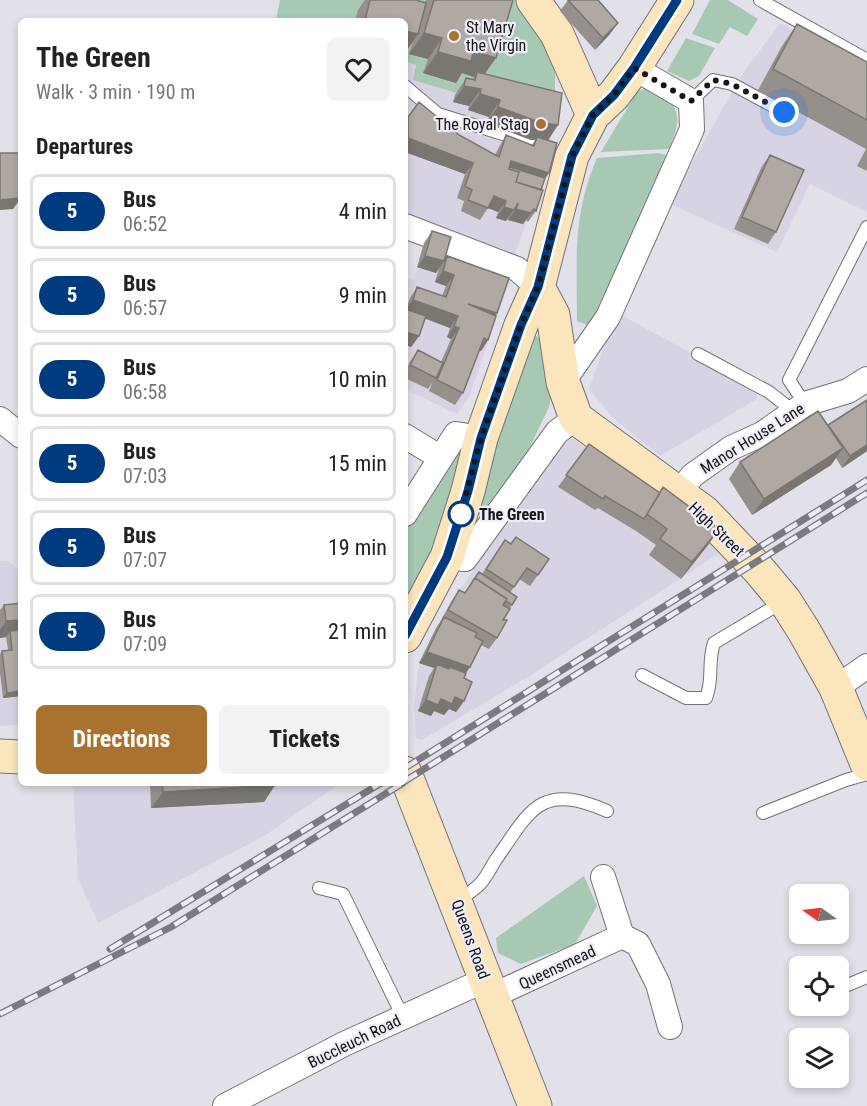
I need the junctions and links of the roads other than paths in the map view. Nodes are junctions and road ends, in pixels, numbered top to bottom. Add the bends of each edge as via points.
1 (533, 0) edge
2 (677, 0) edge
3 (760, 0) edge
4 (867, 60) edge
5 (634, 68) junction
6 (408, 89) edge
7 (691, 101) junction
8 (784, 112) dead end
9 (593, 115) junction
10 (572, 156) junction
11 (408, 227) edge
12 (867, 227) edge
13 (538, 287) junction
14 (698, 354) dead end
15 (867, 379) edge
16 (563, 382) junction
17 (799, 408) junction
18 (576, 418) junction
19 (0, 419) edge
20 (18, 434) edge
21 (408, 438) edge
22 (481, 438) junction
23 (441, 458) junction
24 (678, 493) junction
25 (408, 509) edge
26 (447, 557) junction
27 (785, 601) junction
28 (408, 630) edge
29 (867, 666) edge
30 (642, 675) dead end
31 (836, 688) junction
32 (0, 756) edge
33 (18, 757) edge
34 (867, 764) edge
35 (867, 774) edge
36 (408, 779) edge
37 (607, 811) dead end
38 (763, 813) dead end
39 (603, 877) dead end
40 (319, 888) dead end
41 (458, 902) junction
42 (622, 936) junction
43 (867, 977) edge
44 (849, 984) edge
45 (489, 988) junction
46 (403, 1017) junction
47 (670, 1027) dead end
48 (225, 1106) edge
49 (535, 1106) edge

1 - 9 main road via 557,34
2 - 5 main road
3 - 4 lane
5 - 7 street
5 - 9 main road
6 - 10 lane via 438,114
7 - 8 lane via 713,80 732,84
7 - 16 street via 692,129 609,317
9 - 10 main road
10 - 13 main road
11 - 13 street via 517,269
12 - 17 lane via 789,380
13 - 16 main road via 553,315
13 - 22 main road
14 - 17 lane
15 - 17 street, Manor House Lane via 848,391
16 - 18 main road
17 - 24 street, Manor House Lane via 762,434 731,448 693,475
18 - 24 main road, High Street
18 - 26 street via 557,432 465,559
19 - 20 street
21 - 23 street
22 - 23 street via 456,434
22 - 26 main road
23 - 25 street
24 - 27 main road, High Street via 728,536
26 - 28 main road
27 - 30 lane via 714,643 708,660 712,684 706,698 686,698
27 - 31 main road, High Street
29 - 31 street
31 - 34 main road, High Street
32 - 33 main road
35 - 38 lane
36 - 41 main road, Queens Road
37 - 41 lane via 579,799 560,798 538,805 480,884
39 - 42 street
40 - 46 lane via 343,894
41 - 45 main road, Queens Road
42 - 45 street, Queensmead
42 - 47 street via 638,944 658,984
43 - 44 lane
45 - 46 street, Buccleuch Road
45 - 49 main road, Queens Road
46 - 48 street, Buccleuch Road

